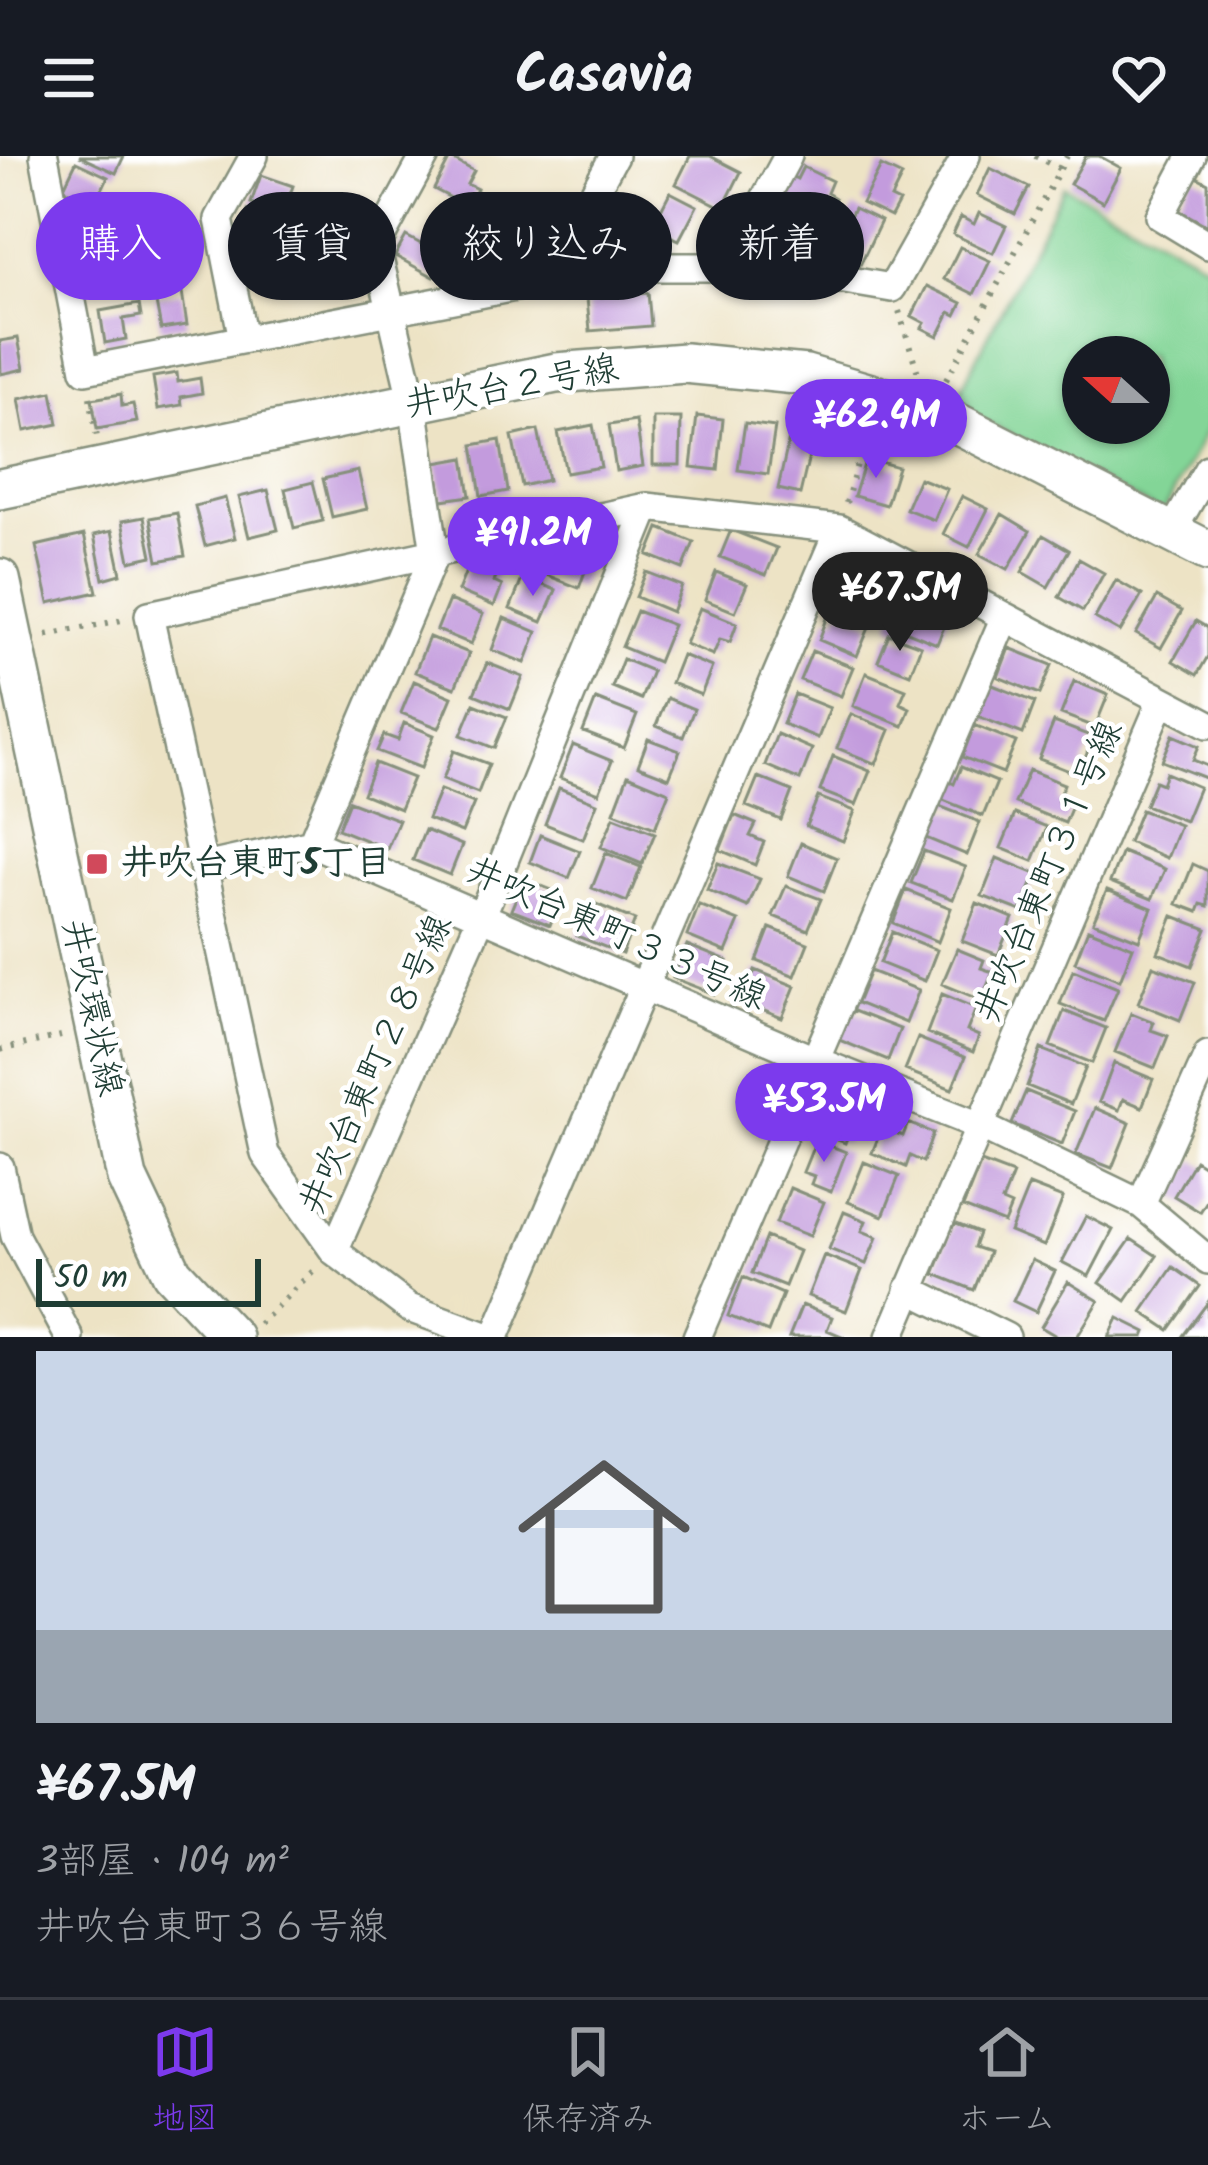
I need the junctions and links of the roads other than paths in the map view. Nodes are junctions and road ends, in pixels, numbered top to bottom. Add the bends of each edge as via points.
1 (44, 156) edge
2 (254, 156) edge
3 (425, 156) edge
4 (614, 156) edge
5 (788, 156) edge
6 (966, 156) edge
7 (1192, 156) edge
8 (594, 192) edge
9 (769, 192) edge
10 (1208, 244) edge
11 (864, 283) edge
12 (445, 300) edge
13 (392, 310) junction
14 (243, 339) junction
15 (413, 404) junction
16 (1208, 469) edge
17 (0, 490) edge
18 (647, 507) junction
19 (838, 530) junction
20 (1172, 531) junction
21 (1208, 551) edge
22 (435, 553) junction
23 (0, 579) edge
24 (1004, 619) junction
25 (1162, 700) junction
26 (1208, 724) edge
27 (312, 843) junction
28 (204, 867) junction
29 (482, 915) junction
30 (646, 988) junction
31 (1207, 1059) edge
32 (814, 1060) junction
33 (980, 1126) junction
34 (0, 1167) edge
35 (1141, 1204) junction
36 (8, 1240) edge
37 (334, 1251) junction
38 (1208, 1259) edge
39 (909, 1289) junction
40 (69, 1337) edge
41 (232, 1337) edge
42 (492, 1337) edge
43 (697, 1337) edge
44 (890, 1337) edge
45 (1006, 1337) edge

1 - 14 street via 85,370
2 - 14 street via 219,219
3 - 13 street via 376,246
4 - 8 street
5 - 9 street
6 - 11 street via 892,288
7 - 10 street via 1160,216
12 - 13 street
13 - 14 street
13 - 15 street
15 - 17 street, 井吹台２号線
15 - 20 street, 井吹台２号線 via 556,373 685,363 806,375 929,411
15 - 22 street
16 - 20 street
18 - 19 street
18 - 22 street
18 - 29 street, 井吹台東町２８号線
19 - 24 street
19 - 30 street
20 - 21 street, 井吹台２号線
22 - 27 street
22 - 28 street via 149,615
23 - 41 street, 井吹環状線 via 127,1178 172,1273
24 - 25 street
24 - 32 street
25 - 26 street
25 - 33 street, 井吹台東町３１号線
27 - 28 street
27 - 29 street, 井吹台東町３３号線
28 - 37 street via 265,1154
29 - 30 street, 井吹台東町３３号線
29 - 37 street, 井吹台東町２８号線
30 - 32 street, 井吹台東町３３号線
30 - 42 street
31 - 35 street
32 - 33 street, 井吹台東町３３号線
32 - 43 street
33 - 35 street, 井吹台東町３３号線
33 - 39 street, 井吹台東町３１号線
34 - 36 street
35 - 38 street, 井吹台東町３３号線
36 - 40 street
37 - 42 street via 409,1308
39 - 44 street, 井吹台東町３１号線
39 - 45 street

